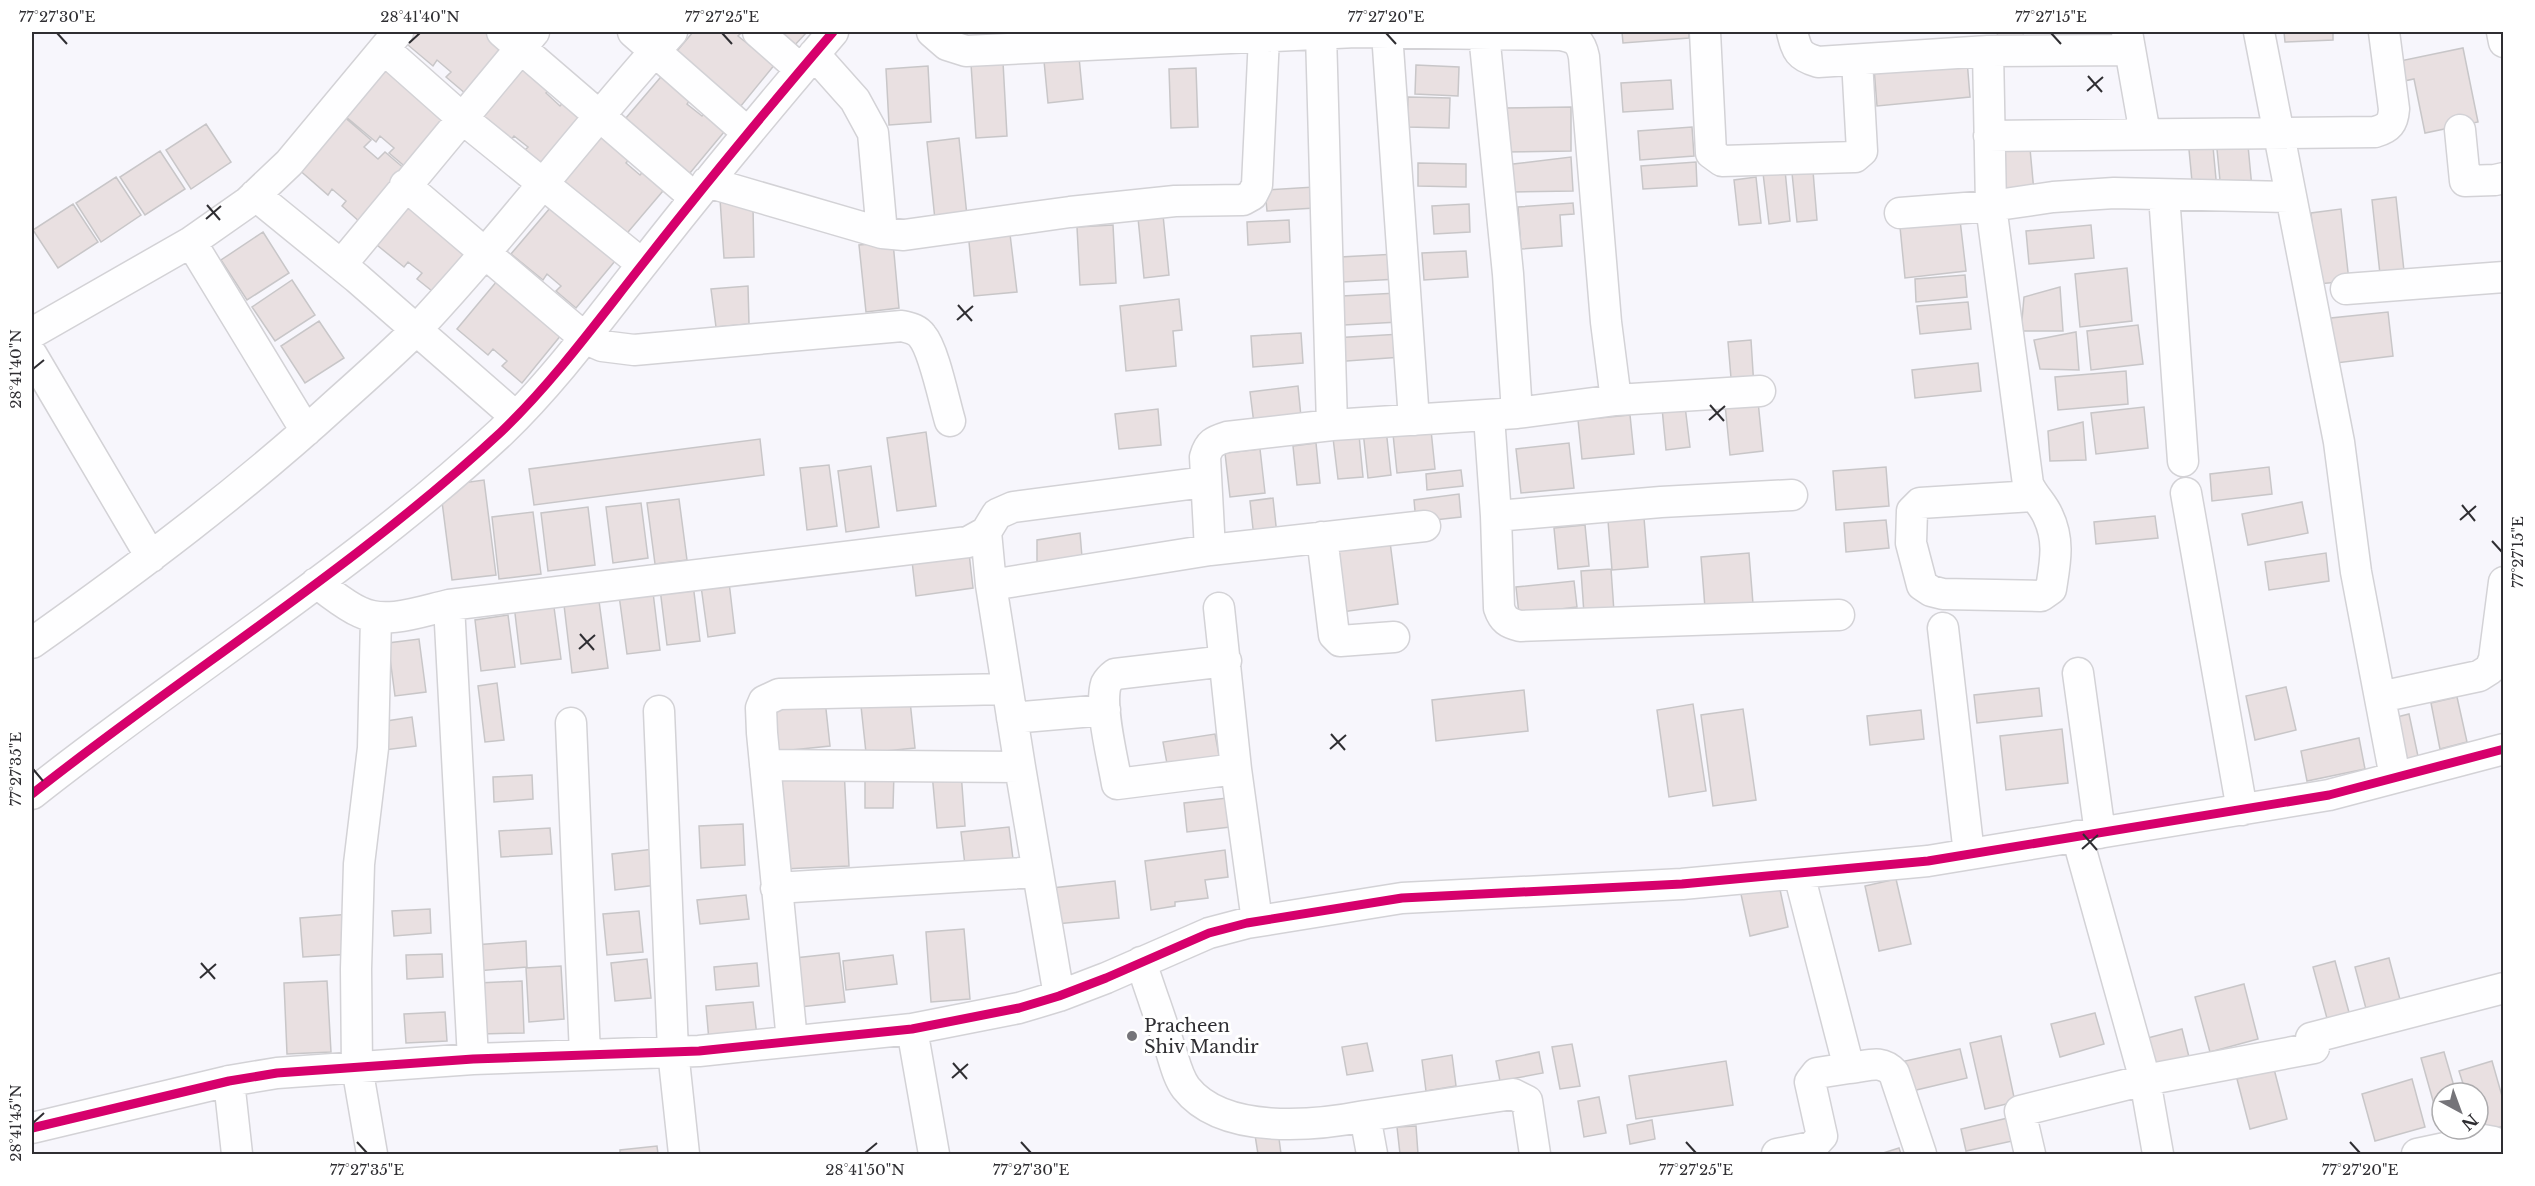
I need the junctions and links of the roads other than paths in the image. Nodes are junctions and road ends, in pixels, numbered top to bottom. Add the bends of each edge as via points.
1 (758, 32) edge
2 (932, 32) edge
3 (1705, 32) edge
4 (1791, 32) edge
5 (2259, 32) edge
6 (2384, 32) edge
7 (2502, 32) edge
8 (1387, 33) junction
9 (1321, 34) junction
10 (1484, 34) junction
11 (518, 37) edge
12 (1264, 37) junction
13 (653, 38) edge
14 (391, 40) edge
15 (2128, 41) edge
16 (2504, 42) edge
17 (816, 51) edge
18 (1988, 51) junction
19 (1857, 60) junction
20 (601, 115) junction
21 (461, 117) junction
22 (2460, 130) dead end
23 (748, 133) junction
24 (2279, 133) junction
25 (2145, 134) junction
26 (1989, 136) junction
27 (2504, 178) edge
28 (544, 183) junction
29 (405, 185) junction
30 (701, 190) junction
31 (255, 195) junction
32 (2164, 195) junction
33 (2291, 197) junction
34 (1990, 206) junction
35 (1900, 213) dead end
36 (882, 233) junction
37 (191, 242) junction
38 (487, 253) junction
39 (642, 264) junction
40 (341, 265) junction
41 (2504, 277) edge
42 (2346, 289) dead end
43 (416, 329) junction
44 (32, 333) edge
45 (585, 339) junction
46 (32, 355) edge
47 (1760, 391) dead end
48 (1616, 400) junction
49 (1503, 415) junction
50 (516, 417) junction
51 (1414, 420) junction
52 (950, 421) dead end
53 (1332, 425) junction
54 (306, 431) junction
55 (2183, 461) dead end
56 (1205, 482) junction
57 (2186, 493) dead end
58 (1792, 495) dead end
59 (2033, 496) junction
60 (1496, 516) junction
61 (1425, 526) dead end
62 (986, 532) junction
63 (1322, 537) junction
64 (1210, 550) junction
65 (151, 557) junction
66 (2504, 582) edge
67 (316, 583) junction
68 (991, 585) junction
69 (449, 605) junction
70 (1219, 608) dead end
71 (1839, 615) dead end
72 (376, 617) junction
73 (1943, 628) dead end
74 (36, 629) edge
75 (1394, 637) dead end
76 (1227, 661) junction
77 (2078, 674) dead end
78 (2380, 697) junction
79 (1010, 704) junction
80 (1105, 710) junction
81 (659, 711) dead end
82 (571, 723) dead end
83 (2504, 749) edge
84 (765, 765) junction
85 (1020, 766) junction
86 (1236, 769) junction
87 (2395, 777) junction
88 (32, 794) edge
89 (2242, 810) junction
90 (2088, 835) junction
91 (1969, 854) junction
92 (1038, 872) junction
93 (1799, 874) junction
94 (776, 888) junction
95 (1257, 921) junction
96 (1141, 962) junction
97 (2504, 988) edge
98 (1059, 996) junction
99 (912, 1029) junction
100 (792, 1041) junction
101 (673, 1051) junction
102 (585, 1055) junction
103 (473, 1059) junction
104 (357, 1067) junction
105 (1849, 1068) junction
106 (2145, 1080) junction
107 (229, 1081) junction
108 (1365, 1116) junction
109 (32, 1128) edge
110 (2504, 1152) edge
111 (237, 1155) edge
112 (372, 1155) edge
113 (684, 1155) edge
114 (934, 1155) edge
115 (1372, 1155) edge
116 (1535, 1155) edge
117 (1777, 1155) edge
118 (1920, 1155) edge
119 (2030, 1155) edge
120 (2158, 1155) edge
121 (2417, 1155) edge

1 - 17 street
2 - 12 street via 947,45 966,51
3 - 19 street via 1711,153 1722,161 1855,157 1862,151
4 - 19 street via 1803,58 1818,62
5 - 24 street
6 - 24 street via 2394,109 2393,121 2385,129
7 - 16 street
8 - 9 street
8 - 10 street
8 - 51 street
9 - 12 street
9 - 53 street
10 - 48 street via 1561,35 1573,37 1581,44
10 - 49 street via 1508,274
11 - 20 street
11 - 21 street
12 - 36 street via 1257,185 1252,195 1243,200 1175,201 904,235
13 - 20 street
13 - 23 street
14 - 21 street
14 - 31 street via 289,163
15 - 18 street
15 - 25 street
17 - 23 street
17 - 36 street via 855,100 873,133
18 - 19 street
18 - 26 street
20 - 28 street
20 - 30 street
21 - 28 street
21 - 29 street
22 - 27 street via 2465,181
23 - 30 street
24 - 25 street
24 - 33 street
25 - 26 street
26 - 34 street
28 - 38 street
28 - 39 street
29 - 38 street
29 - 40 street
30 - 36 street
30 - 39 street
31 - 37 street
31 - 40 street
32 - 33 street
32 - 34 street via 2114,193
32 - 55 street
33 - 78 street via 2339,442 2356,572
34 - 35 street
34 - 59 street via 2028,484
37 - 44 street
37 - 54 street
38 - 43 street
38 - 45 street
39 - 45 street
40 - 43 street
41 - 42 street
43 - 50 street
43 - 54 street
45 - 50 street
45 - 52 street via 602,346 634,350 902,326 923,337
46 - 65 street
47 - 48 street
48 - 49 street
49 - 51 street
49 - 60 street
50 - 67 street via 461,467
51 - 53 street
53 - 56 street via 1214,441 1205,457
54 - 65 street
56 - 62 street via 1013,507 996,514
56 - 64 street
57 - 89 street
58 - 60 street
59 - 59 street via 1920,503 1912,511 1911,543 1922,585 1942,594 2041,596 2051,589 2057,550 2055,532
60 - 71 street via 1499,608 1509,623 1520,626
61 - 63 street
62 - 68 street
62 - 69 street via 968,542
63 - 64 street
63 - 75 street via 1334,635 1340,641
64 - 68 street
65 - 74 street
66 - 78 street via 2490,669 2478,676
67 - 72 street via 358,612
67 - 88 street
68 - 79 street
69 - 72 street
69 - 103 street
70 - 76 street
72 - 104 street via 373,748 358,885
73 - 91 street
76 - 80 street via 1115,674 1107,681
76 - 86 street
77 - 90 street
78 - 87 street
79 - 80 street
79 - 84 street via 778,694 764,701 761,708
79 - 85 street
80 - 86 street via 1117,784
81 - 101 street
82 - 102 street
83 - 87 street
84 - 85 street
84 - 94 street
85 - 92 street
86 - 95 street
87 - 89 street via 2329,795
89 - 90 street
90 - 91 street
90 - 106 street
91 - 93 street
92 - 94 street
92 - 98 street
93 - 95 street via 1402,898
93 - 105 street
94 - 100 street
95 - 96 street via 1209,933
96 - 98 street
96 - 108 street via 1181,1078 1186,1088 1207,1105 1241,1120 1286,1124
97 - 106 street via 2312,1043
98 - 99 street
99 - 100 street
99 - 114 street
100 - 101 street
101 - 102 street
101 - 113 street
102 - 103 street
103 - 104 street
104 - 107 street
104 - 112 street
105 - 117 street via 1817,1073 1810,1082 1822,1136 1812,1147
105 - 118 street via 1879,1064 1894,1073
106 - 119 street via 2020,1111
106 - 120 street
107 - 109 street
107 - 111 street
108 - 115 street
108 - 116 street via 1513,1094 1527,1101
110 - 121 street via 2494,1142 2482,1140

